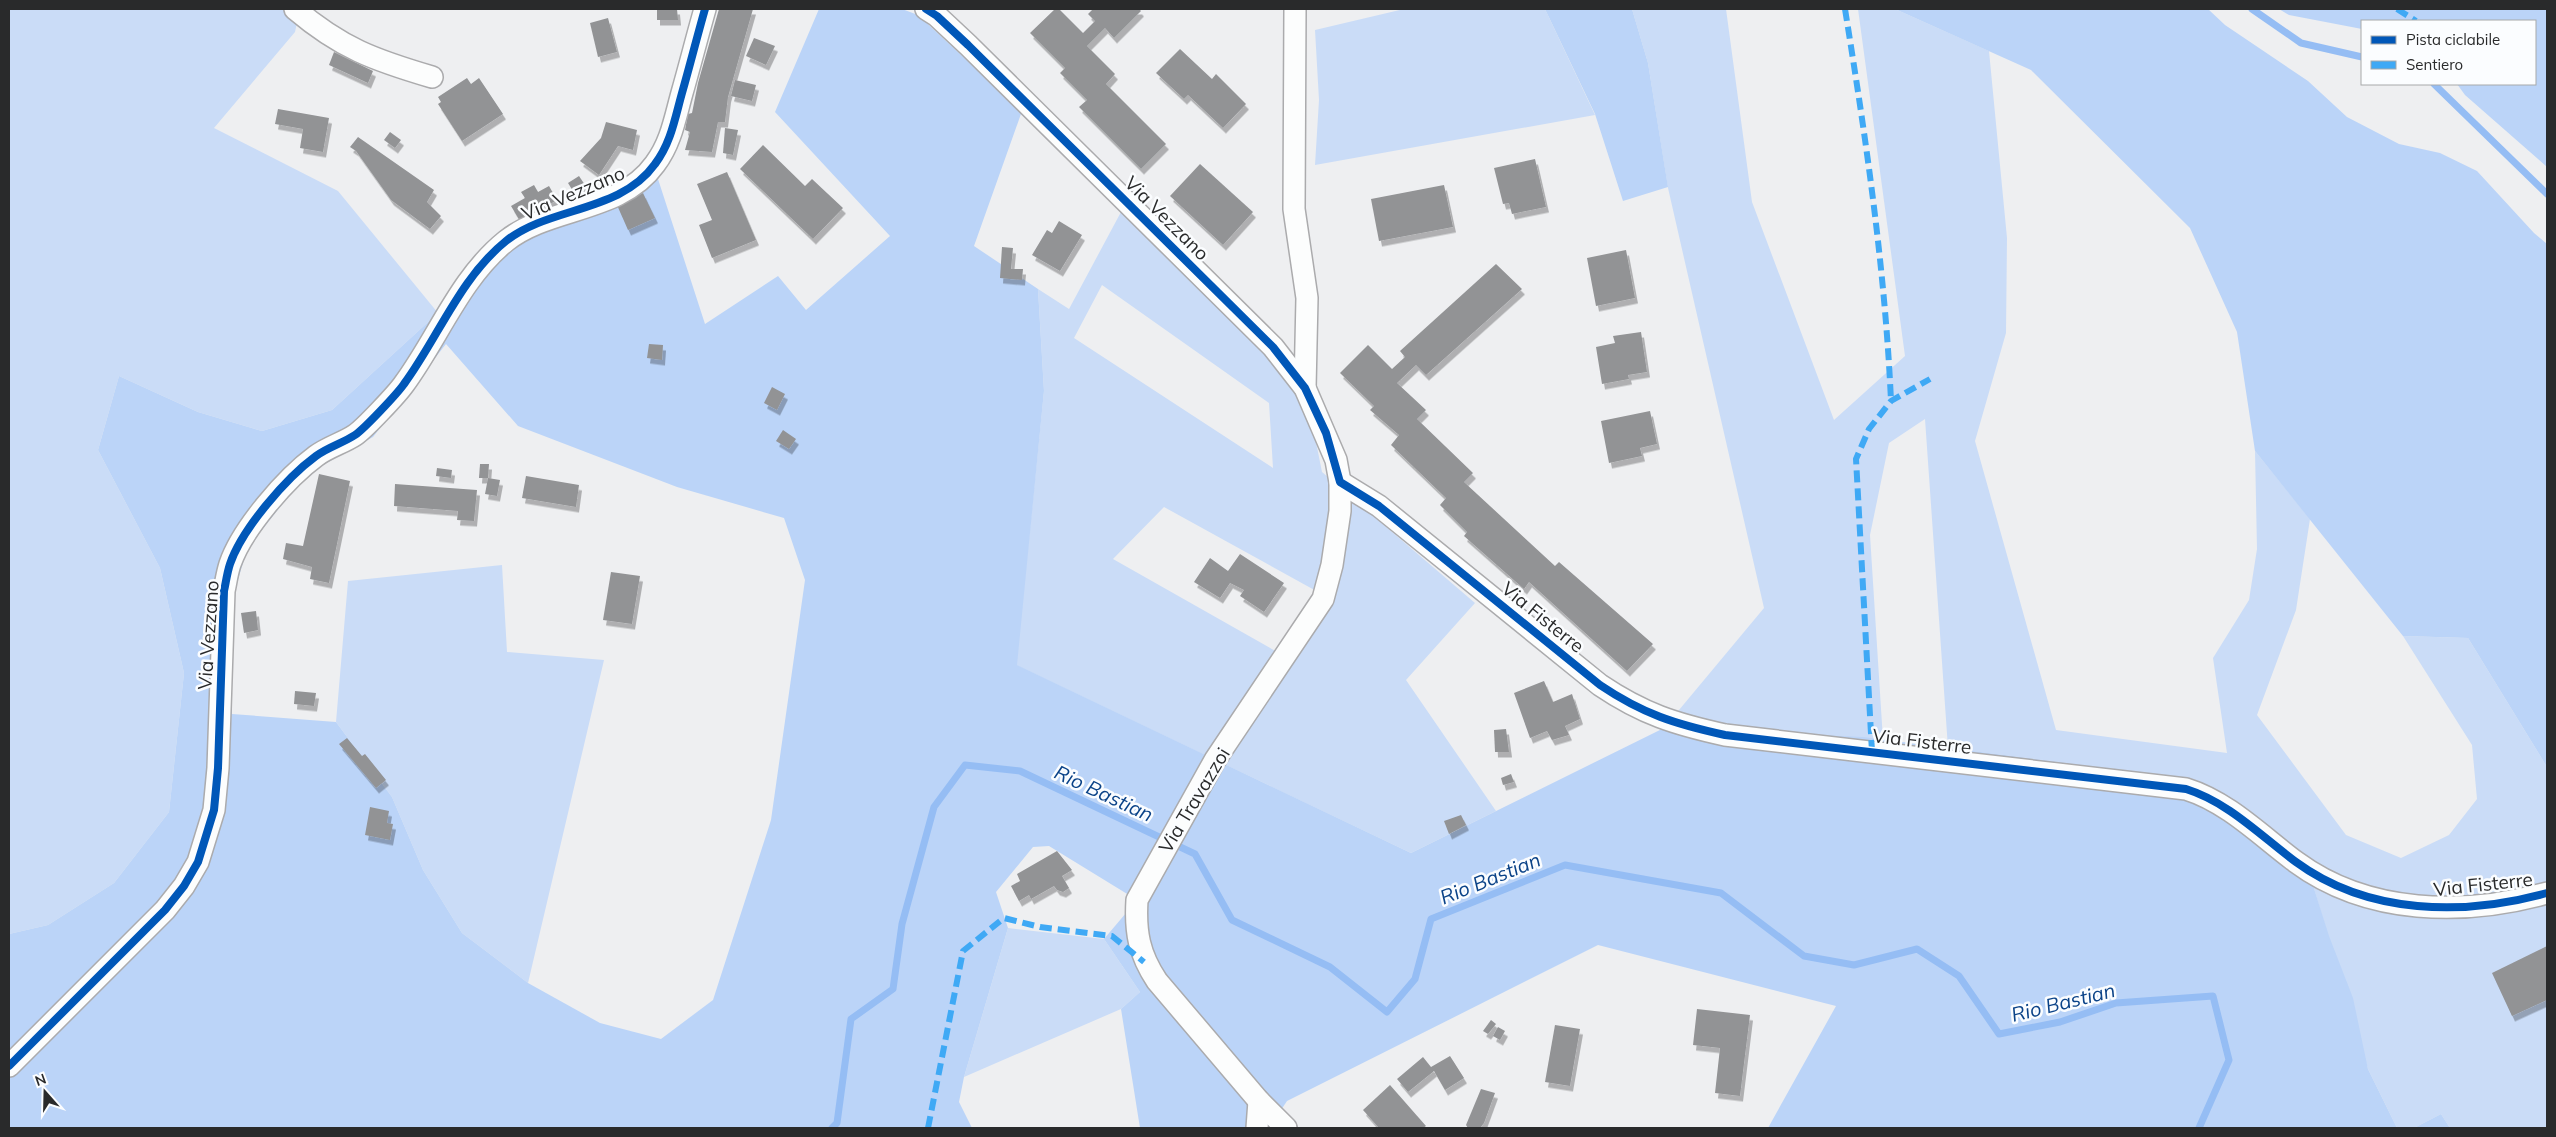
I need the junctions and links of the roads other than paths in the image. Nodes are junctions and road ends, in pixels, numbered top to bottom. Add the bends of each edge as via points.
1 (295, 9) edge
2 (705, 9) edge
3 (926, 9) edge
4 (1295, 9) edge
5 (432, 77) dead end
6 (1305, 388) junction
7 (1340, 482) junction
8 (2547, 893) edge
9 (9, 1066) edge
10 (1259, 1100) junction
11 (1258, 1128) edge
12 (1286, 1128) edge

1 - 5 street via 334,40 356,51
2 - 9 street, Via Vezzano via 669,142 642,180 623,193 533,227 506,241 462,292 404,385 356,435 317,455 295,474 272,497 241,541 230,563 224,591 214,810 198,862 165,910
3 - 6 street, Via Vezzano via 968,45 1245,318
4 - 6 street, Via Vezzano via 1294,210 1307,298
6 - 7 street, Via Vezzano via 1326,433
7 - 8 street, Via Fisterre via 1379,506 1600,685 1650,715 1725,735 2186,789 2217,801 2320,878 2371,899 2427,907 2455,907
7 - 10 street, Via Travazzoi via 1338,536 1323,599 1216,760 1137,900 1136,920 1144,962
10 - 11 street
10 - 12 street, Via Travazzoi

